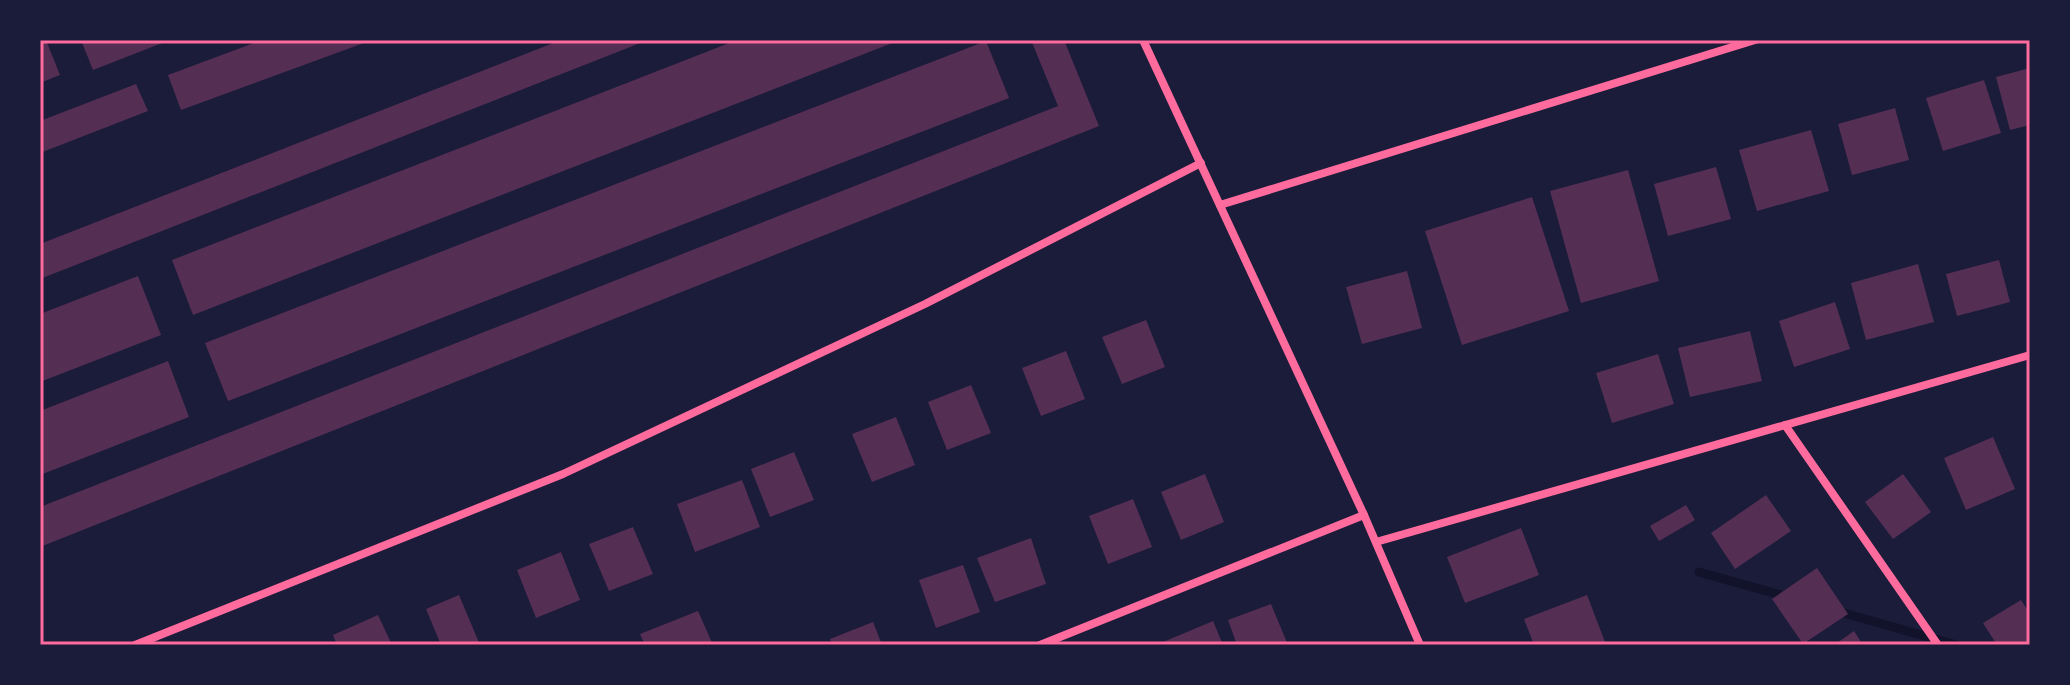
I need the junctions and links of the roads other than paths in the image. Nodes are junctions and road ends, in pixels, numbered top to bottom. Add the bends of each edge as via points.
1 (1143, 40) edge
2 (1755, 40) edge
3 (1201, 163) junction
4 (1220, 205) junction
5 (2030, 355) edge
6 (1785, 425) junction
7 (1364, 515) junction
8 (1376, 542) junction
9 (135, 645) edge
10 (1040, 645) edge
11 (1420, 645) edge
12 (1938, 645) edge

1 - 3 street
2 - 4 street
3 - 4 street
3 - 9 street via 925,304 563,474
4 - 7 street
5 - 6 street
6 - 8 street
6 - 12 street
7 - 8 street
7 - 10 street
8 - 11 street

